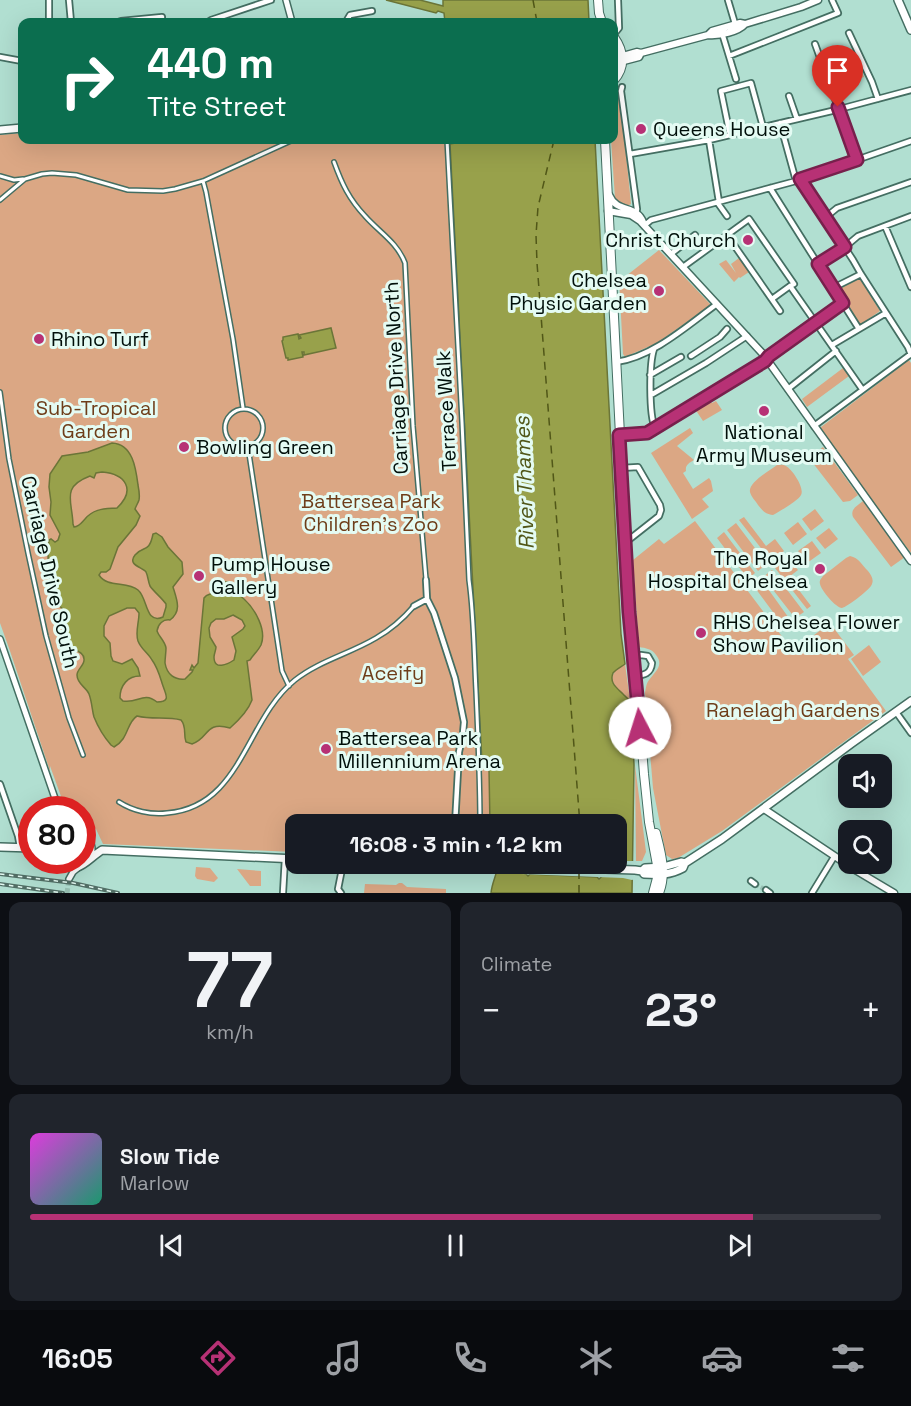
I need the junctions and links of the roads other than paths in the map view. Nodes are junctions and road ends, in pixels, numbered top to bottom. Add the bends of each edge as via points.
1 (49, 0) edge
2 (69, 0) edge
3 (271, 0) edge
4 (286, 0) edge
5 (598, 0) edge
6 (618, 0) edge
7 (728, 0) edge
8 (818, 0) edge
9 (832, 0) edge
10 (898, 0) edge
11 (372, 11) dead end
12 (162, 17) dead end
13 (49, 18) edge
14 (71, 18) edge
15 (152, 18) edge
16 (217, 18) edge
17 (291, 18) edge
18 (348, 18) edge
19 (601, 18) edge
20 (736, 27) junction
21 (618, 30) edge
22 (911, 30) edge
23 (721, 31) junction
24 (849, 33) dead end
25 (618, 42) edge
26 (815, 44) dead end
27 (729, 56) junction
28 (0, 57) edge
29 (618, 57) edge
30 (18, 60) edge
31 (618, 60) edge
32 (618, 67) edge
33 (736, 79) dead end
34 (618, 86) edge
35 (911, 90) edge
36 (789, 96) dead end
37 (878, 99) junction
38 (839, 109) junction
39 (796, 119) junction
40 (780, 123) junction
41 (763, 127) junction
42 (18, 128) edge
43 (0, 130) edge
44 (730, 135) junction
45 (709, 140) junction
46 (911, 141) edge
47 (284, 144) edge
48 (447, 144) edge
49 (605, 144) edge
50 (630, 154) junction
51 (857, 160) junction
52 (334, 162) dead end
53 (0, 176) edge
54 (25, 179) junction
55 (798, 180) junction
56 (203, 181) junction
57 (911, 182) edge
58 (770, 188) junction
59 (608, 192) junction
60 (0, 200) edge
61 (718, 202) junction
62 (608, 211) junction
63 (623, 213) junction
64 (636, 214) junction
65 (727, 216) dead end
66 (911, 216) edge
67 (826, 217) junction
68 (645, 225) junction
69 (885, 226) junction
70 (609, 227) junction
71 (695, 235) dead end
72 (727, 235) junction
73 (845, 247) junction
74 (671, 254) junction
75 (818, 264) junction
76 (683, 267) junction
77 (861, 274) junction
78 (790, 286) junction
79 (911, 287) edge
80 (833, 288) junction
81 (772, 299) junction
82 (843, 303) junction
83 (717, 304) junction
84 (780, 310) dead end
85 (886, 314) junction
86 (816, 322) junction
87 (727, 329) dead end
88 (859, 329) junction
89 (747, 336) junction
90 (832, 345) junction
91 (654, 349) junction
92 (836, 351) junction
93 (911, 354) edge
94 (691, 356) dead end
95 (681, 357) dead end
96 (767, 358) junction
97 (616, 362) junction
98 (650, 375) junction
99 (788, 389) junction
100 (862, 389) junction
101 (0, 392) edge
102 (651, 395) junction
103 (243, 408) junction
104 (814, 426) junction
105 (655, 428) junction
106 (619, 435) junction
107 (248, 447) junction
108 (621, 468) junction
109 (625, 543) junction
110 (911, 561) edge
111 (426, 580) joint
112 (427, 599) junction
113 (414, 606) joint
114 (0, 639) edge
115 (2, 648) edge
116 (633, 656) junction
117 (635, 676) junction
118 (289, 686) junction
119 (911, 701) edge
120 (896, 712) junction
121 (911, 732) edge
122 (83, 755) dead end
123 (0, 784) edge
124 (54, 796) edge
125 (3, 802) edge
126 (119, 802) dead end
127 (764, 808) junction
128 (455, 814) edge
129 (480, 814) edge
130 (18, 836) edge
131 (96, 845) edge
132 (0, 847) edge
133 (18, 848) edge
134 (102, 850) junction
135 (96, 854) edge
136 (834, 857) junction
137 (285, 858) joint
138 (627, 871) edge
139 (660, 871) junction
140 (341, 874) edge
141 (892, 892) edge
142 (283, 893) edge
143 (341, 893) edge
144 (653, 893) edge
145 (659, 893) edge
146 (812, 893) edge

1 - 13 street
2 - 14 street
3 - 16 street
4 - 17 street
5 - 19 highway
6 - 21 street
7 - 20 street
8 - 20 main road
9 - 27 street via 838,13
10 - 22 main road
11 - 18 street
12 - 15 street
20 - 23 main road
23 - 27 street
23 - 31 main road
24 - 37 street
25 - 29 highway
26 - 38 street
27 - 33 street
28 - 30 street
32 - 34 highway
34 - 50 street
35 - 37 street
36 - 39 street
37 - 38 street
38 - 39 street
38 - 51 street
39 - 40 street
40 - 41 street
40 - 55 street
41 - 44 street
41 - 44 street via 751,83 721,91
42 - 43 main road
44 - 45 street
45 - 50 street
45 - 61 street
46 - 51 street
47 - 56 street
48 - 129 street, Terrace Walk
49 - 59 highway
50 - 64 street
51 - 55 street
52 - 111 street, Carriage Drive North via 349,196 392,242 405,263
53 - 54 street
54 - 56 street via 42,174 76,175 146,192 163,192
54 - 60 street
55 - 58 street
55 - 67 street
56 - 103 street
57 - 67 street via 837,208
58 - 61 street
58 - 75 street
59 - 62 highway
59 - 64 main road via 616,206
61 - 65 street
61 - 68 street
62 - 63 main road
62 - 70 highway
63 - 64 main road
63 - 70 main road
64 - 68 main road
66 - 69 street
67 - 73 street
68 - 74 main road
69 - 73 street via 858,236
69 - 79 street
70 - 97 highway
71 - 74 street
72 - 76 street
72 - 78 street via 749,219 794,284
72 - 81 street
73 - 75 street
73 - 77 street
74 - 76 main road
75 - 80 street
76 - 83 main road
77 - 80 street
77 - 85 street
78 - 81 street
78 - 86 street
80 - 82 street
81 - 84 street
82 - 86 street
82 - 88 street
83 - 89 main road
83 - 91 street
85 - 88 street
85 - 93 street
86 - 90 street
86 - 96 street
87 - 94 street
88 - 90 street
89 - 96 main road
89 - 102 street
90 - 92 street
91 - 97 street
91 - 98 street
92 - 99 street
92 - 100 street
93 - 100 street
95 - 98 street
96 - 99 main road
96 - 105 street
97 - 106 highway
98 - 102 street
99 - 104 main road
100 - 104 street
101 - 122 street, Carriage Drive South via 9,459 42,615 69,718
102 - 105 street
103 - 107 street via 256,412 263,423 262,436
103 - 107 street via 232,412 225,422 225,433 231,443
104 - 110 main road
105 - 106 street via 647,433
106 - 108 highway
107 - 118 street via 282,671
108 - 109 highway
108 - 109 street via 638,467 661,510 659,516
109 - 116 highway
111 - 112 street, Carriage Drive North
112 - 113 street
112 - 128 street, Carriage Drive North via 455,678 464,722
113 - 118 street via 384,634 322,663
114 - 115 street
115 - 124 street
116 - 117 highway
116 - 117 street via 648,656 652,663 647,674
117 - 139 highway via 644,774
118 - 126 street via 266,715 225,782 204,802 164,814 139,811
119 - 120 main road
120 - 121 street
120 - 127 main road
123 - 125 street
125 - 130 street
127 - 136 main road
127 - 139 main road via 685,863
131 - 134 main road
132 - 133 main road
134 - 135 main road
134 - 137 main road
136 - 141 main road
136 - 146 street
137 - 142 street
138 - 139 main road via 644,874
139 - 144 highway
139 - 145 highway
140 - 143 street

